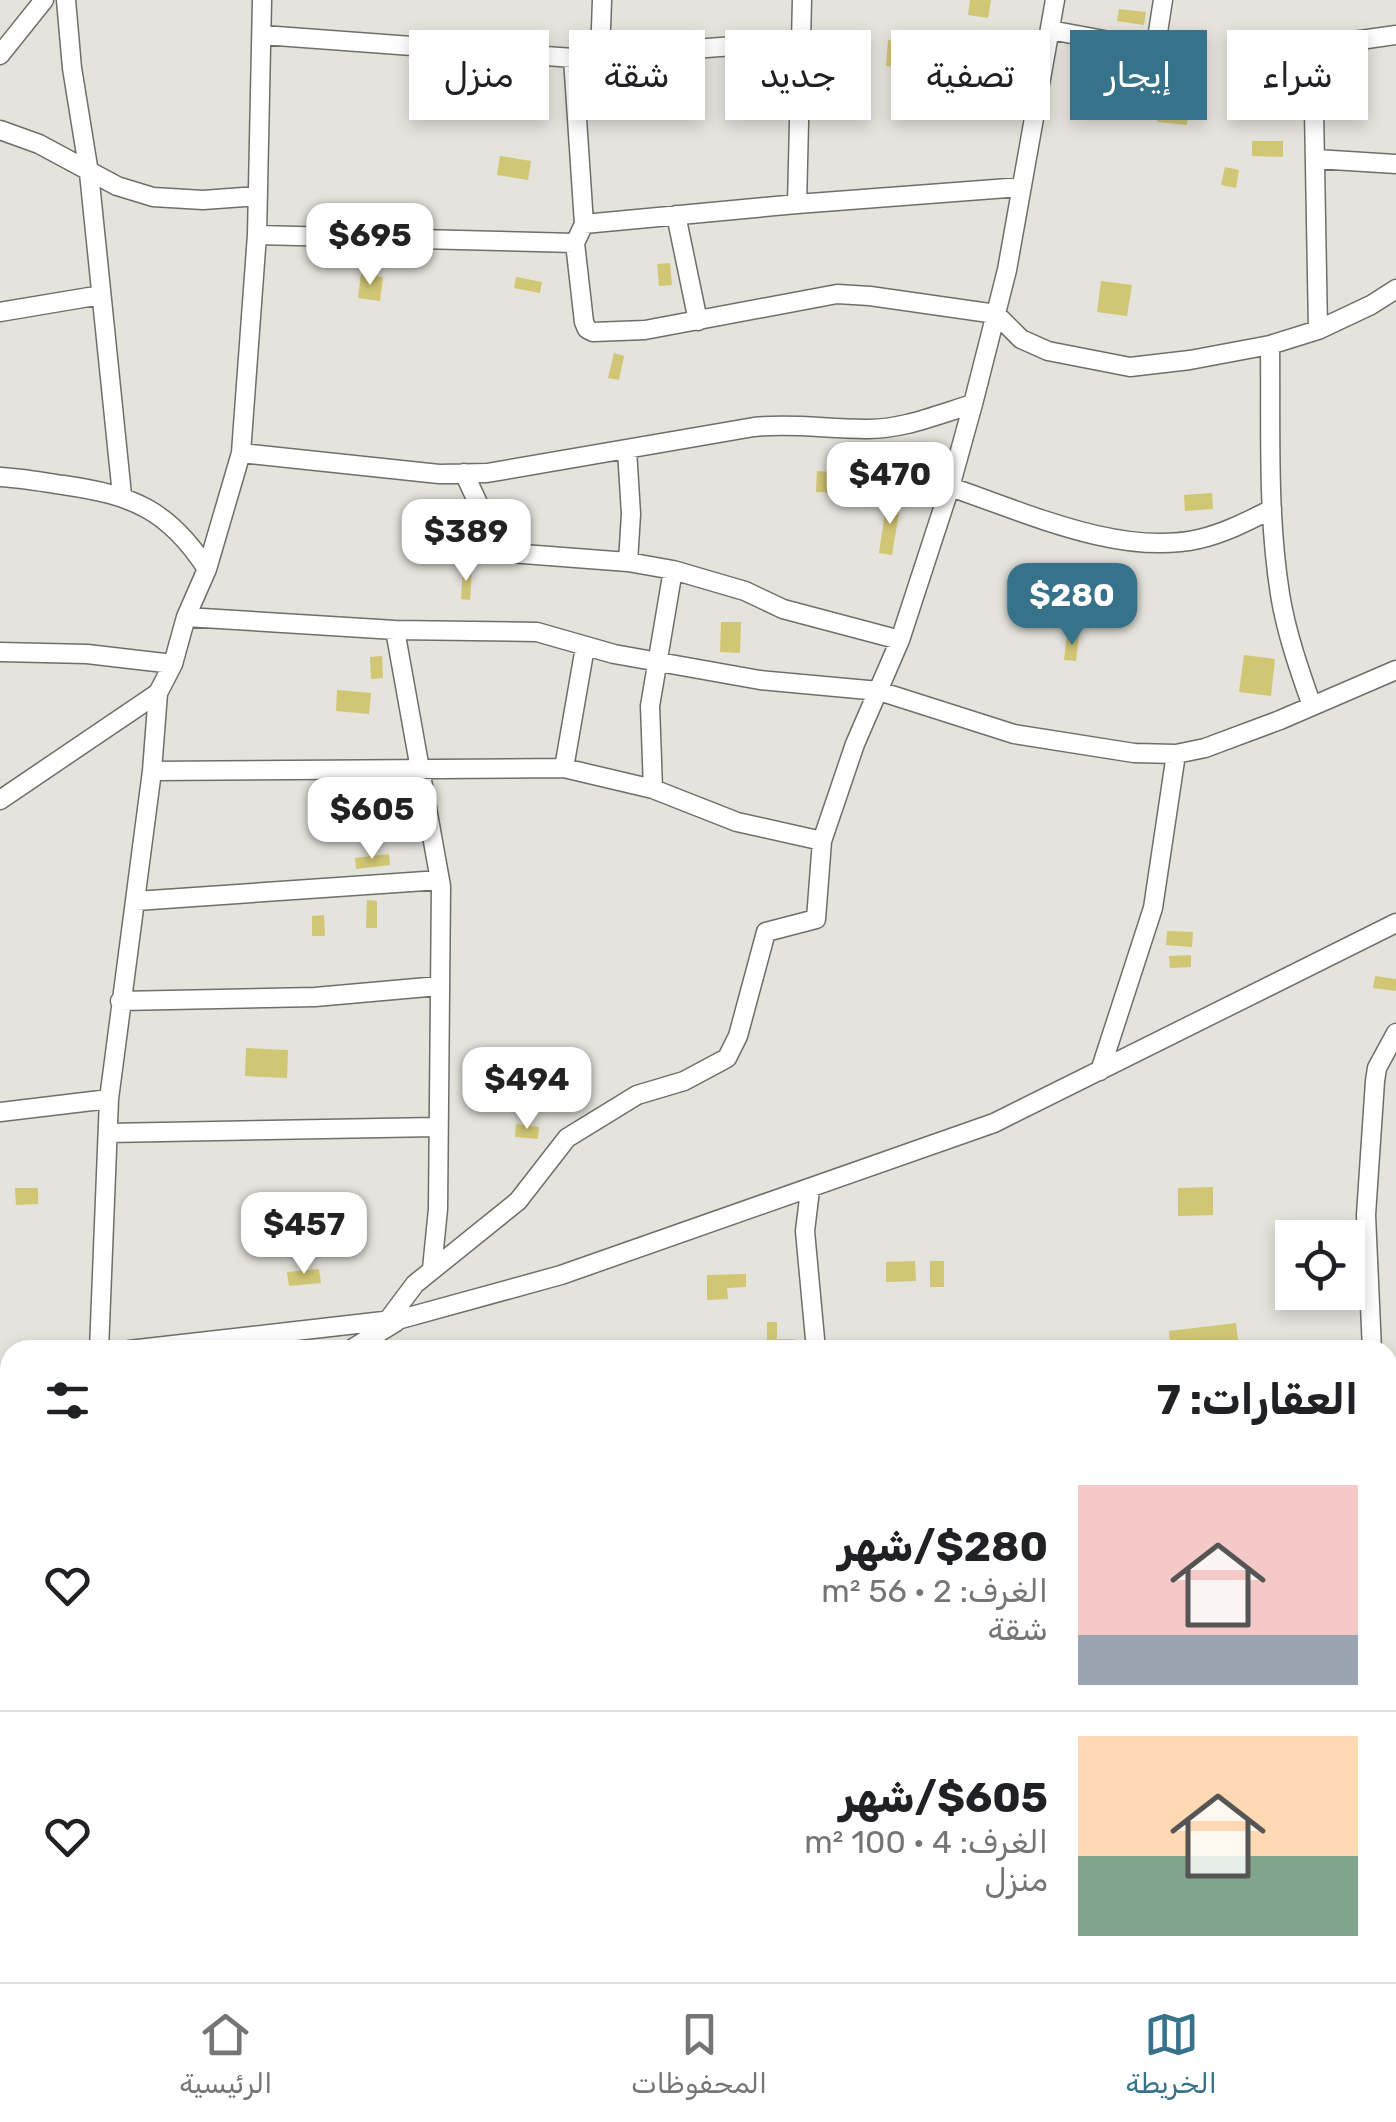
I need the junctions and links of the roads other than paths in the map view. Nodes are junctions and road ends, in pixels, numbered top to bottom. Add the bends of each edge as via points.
1 (44, 0) edge
2 (66, 0) edge
3 (262, 0) edge
4 (602, 0) edge
5 (802, 0) edge
6 (1054, 0) edge
7 (1163, 0) edge
8 (601, 30) edge
9 (801, 30) edge
10 (1050, 30) joint
11 (263, 35) junction
12 (1396, 36) edge
13 (0, 56) edge
14 (569, 58) edge
15 (577, 120) edge
16 (799, 120) edge
17 (1034, 120) edge
18 (0, 130) edge
19 (1316, 159) junction
20 (1396, 164) edge
21 (89, 173) junction
22 (1022, 188) junction
23 (258, 196) junction
24 (797, 204) junction
25 (676, 215) junction
26 (584, 224) junction
27 (258, 235) junction
28 (575, 243) junction
29 (1396, 289) edge
30 (101, 295) junction
31 (0, 312) edge
32 (996, 314) junction
33 (698, 321) junction
34 (1318, 330) junction
35 (1270, 345) junction
36 (973, 404) junction
37 (628, 450) junction
38 (241, 453) junction
39 (464, 473) junction
40 (0, 477) edge
41 (950, 487) junction
42 (122, 495) junction
43 (1272, 510) junction
44 (628, 562) junction
45 (207, 569) junction
46 (673, 570) junction
47 (186, 618) junction
48 (396, 630) junction
49 (900, 640) junction
50 (585, 647) junction
51 (0, 652) edge
52 (659, 661) junction
53 (173, 664) junction
54 (1396, 670) edge
55 (879, 692) junction
56 (158, 693) junction
57 (1312, 706) junction
58 (1176, 754) junction
59 (564, 768) junction
60 (152, 771) junction
61 (418, 771) junction
62 (653, 788) junction
63 (0, 800) edge
64 (822, 841) junction
65 (440, 880) junction
66 (136, 901) junction
67 (1396, 922) edge
68 (439, 986) junction
69 (120, 1001) junction
70 (1396, 1033) edge
71 (1100, 1072) junction
72 (109, 1099) junction
73 (0, 1112) edge
74 (436, 1127) junction
75 (108, 1133) junction
76 (810, 1190) junction
77 (432, 1269) junction
78 (394, 1320) junction
79 (99, 1340) edge
80 (217, 1340) edge
81 (365, 1340) edge
82 (815, 1340) edge
83 (1372, 1340) edge

1 - 13 street
2 - 21 street
3 - 11 street
4 - 8 street
5 - 9 street
6 - 10 street
7 - 10 street via 1158,32 1142,46
11 - 14 street
11 - 23 street
12 - 19 street via 1314,51
15 - 26 street
16 - 24 street
17 - 22 street
18 - 21 street
19 - 20 street
19 - 34 street
21 - 23 street via 153,196
21 - 30 street
22 - 24 street
22 - 32 street
23 - 27 street
24 - 25 street
25 - 26 street
25 - 33 street
26 - 28 street
27 - 28 street
27 - 38 street
28 - 33 street via 587,329 612,333
29 - 34 street
30 - 31 street
30 - 42 street
32 - 33 street via 837,294
32 - 35 street via 1022,339 1048,351 1130,367
32 - 36 street
34 - 35 street
35 - 43 street
36 - 37 street via 905,425 789,424
36 - 41 street
37 - 39 street
37 - 44 street
38 - 39 street
38 - 45 street
39 - 44 street via 498,546 522,556
40 - 42 street
41 - 43 street via 1098,536 1165,542 1227,531
41 - 49 street
42 - 45 street via 157,512
43 - 57 street via 1280,594
44 - 46 street
45 - 47 street
46 - 49 street
46 - 52 street
47 - 48 street
47 - 53 street
48 - 50 street via 520,630
48 - 61 street
49 - 55 street
50 - 52 street
50 - 59 street
51 - 53 street
52 - 55 street
52 - 62 street via 650,706
53 - 56 street
54 - 57 street
55 - 58 street via 1014,734
55 - 64 street
56 - 60 street
56 - 63 street
57 - 58 street
58 - 71 street via 1153,908
59 - 61 street
59 - 62 street
60 - 61 street
60 - 66 street
61 - 65 street
62 - 64 street via 736,822
64 - 77 street via 816,919 766,932 727,1058 637,1095 567,1138 518,1201
65 - 66 street
65 - 68 street
66 - 69 street
67 - 71 street
68 - 69 street via 315,997
68 - 74 street
69 - 72 street
70 - 83 street via 1375,1081 1366,1215
71 - 76 street via 994,1123
72 - 73 street
72 - 75 street
74 - 75 street
74 - 77 street
75 - 79 street
76 - 78 street via 561,1275
76 - 82 street via 805,1231
77 - 78 street via 400,1301
78 - 80 street
78 - 81 street

